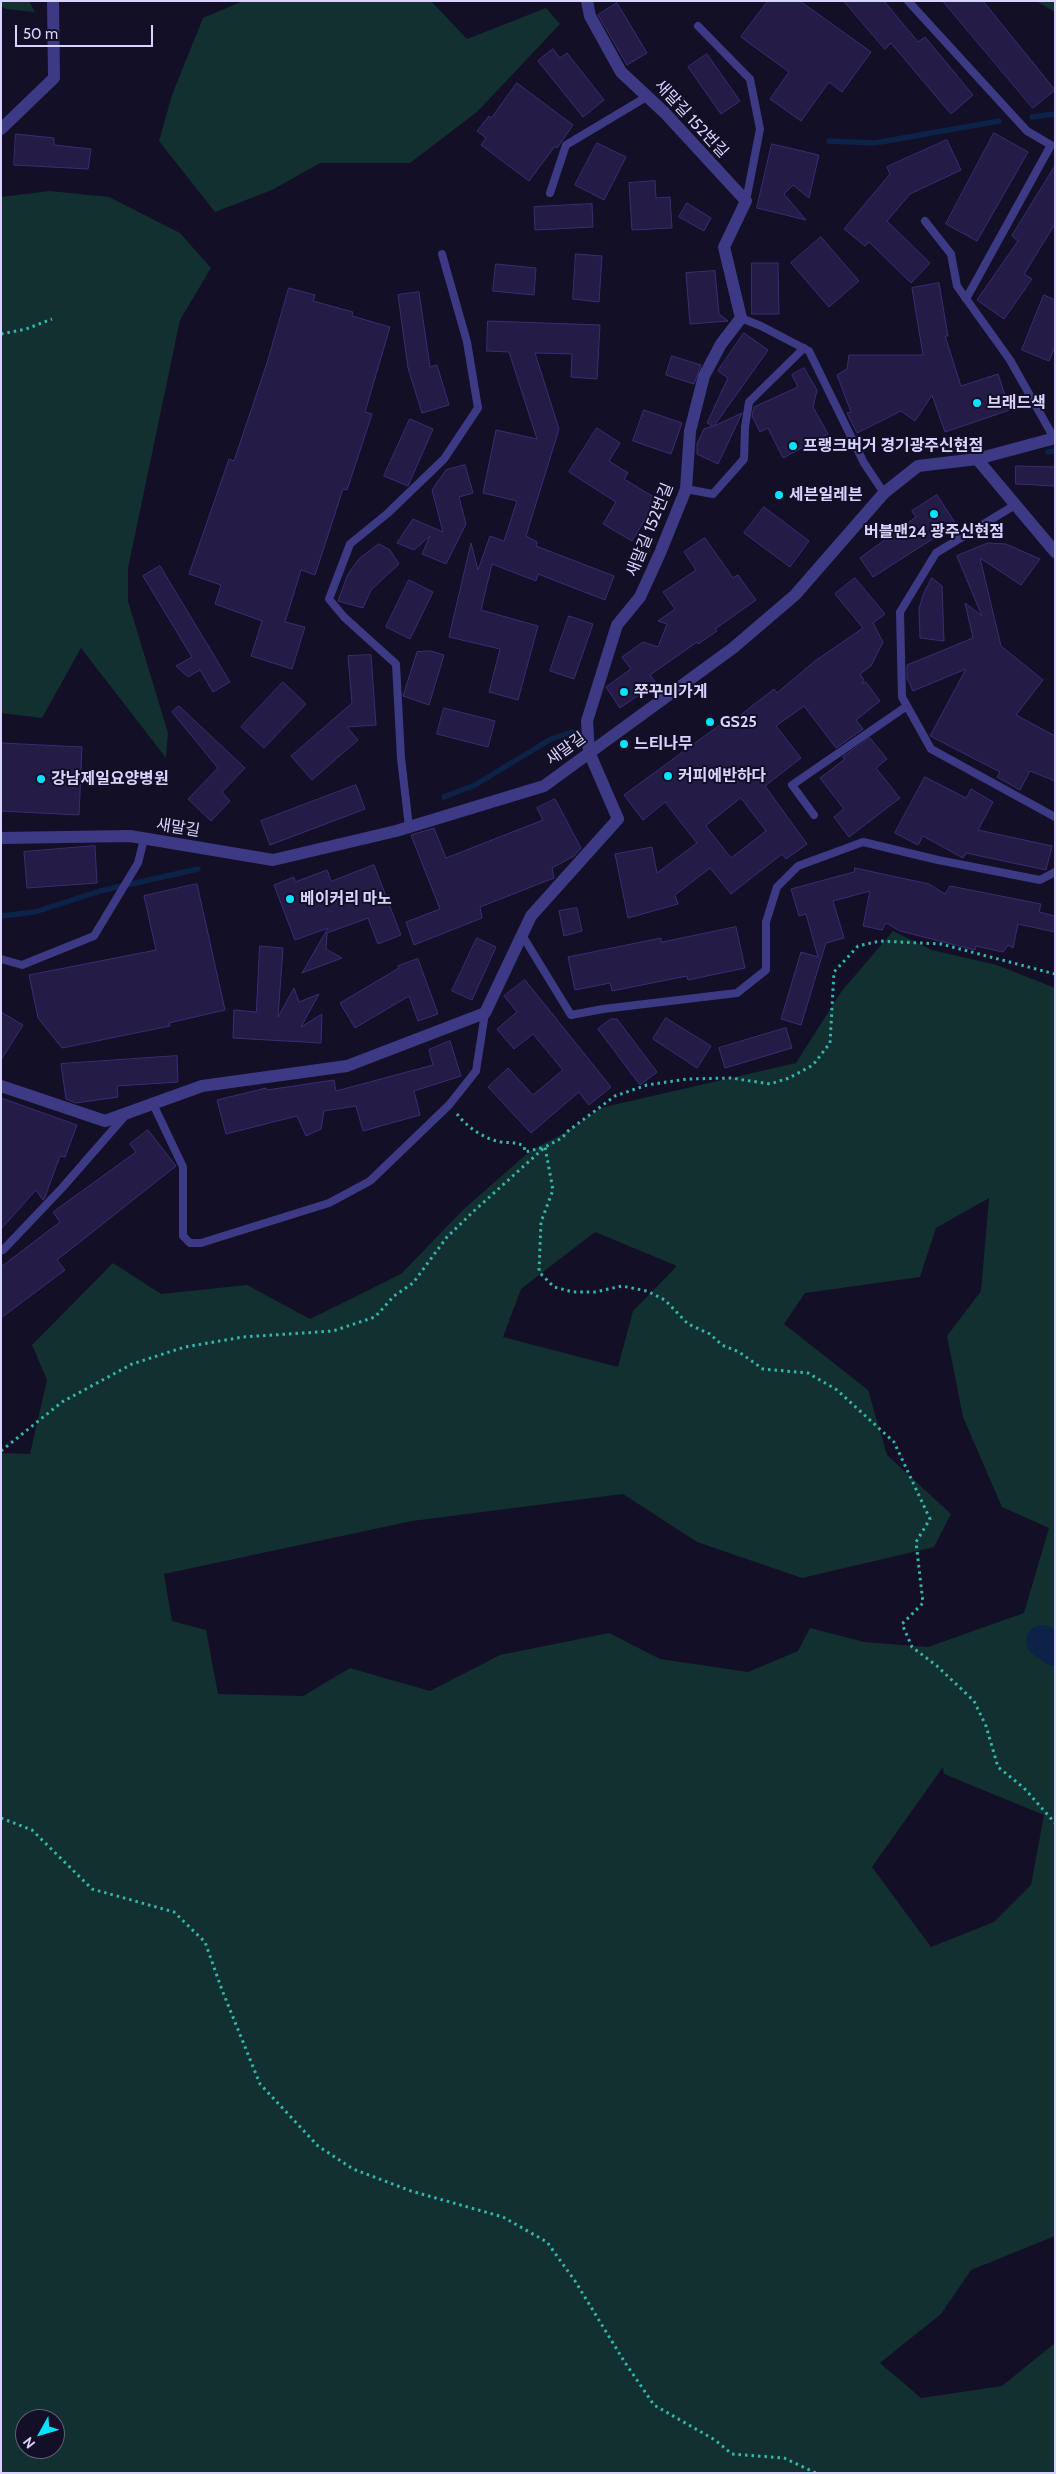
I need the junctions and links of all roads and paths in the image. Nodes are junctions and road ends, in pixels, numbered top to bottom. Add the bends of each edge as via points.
1 (53, 1) edge
2 (587, 1) edge
3 (908, 1) edge
4 (698, 26) dead end
5 (648, 96) junction
6 (1, 129) edge
7 (550, 193) dead end
8 (746, 201) junction
9 (925, 221) dead end
10 (442, 254) dead end
11 (966, 299) junction
12 (741, 318) junction
13 (52, 319) dead end
14 (1, 334) edge
15 (804, 348) junction
16 (1054, 438) edge
17 (977, 459) junction
18 (686, 489) junction
19 (884, 493) junction
20 (1015, 505) junction
21 (1055, 552) edge
22 (907, 706) junction
23 (590, 752) junction
24 (814, 815) dead end
25 (1055, 818) edge
26 (409, 827) junction
27 (1, 838) edge
28 (144, 839) junction
29 (1055, 872) edge
30 (522, 935) junction
31 (1, 959) edge
32 (1055, 974) edge
33 (485, 1013) junction
34 (1, 1086) edge
35 (153, 1104) junction
36 (449, 1105) junction
37 (126, 1113) junction
38 (545, 1147) junction
39 (3, 1250) dead end
40 (1, 1451) edge
41 (1, 1818) edge
42 (1055, 1823) edge
43 (816, 2473) edge

1 - 6 street via 54,78
2 - 5 street, 새말길 152번길 via 590,16 621,72
3 - 11 lane via 1026,131 1051,145
4 - 8 lane via 750,80 760,129
5 - 7 lane via 566,145
5 - 8 street, 새말길 152번길
8 - 12 street via 724,247
9 - 11 lane via 951,254 957,286
10 - 26 lane via 467,342 478,408 444,459 350,544 329,599 396,664
11 - 16 lane via 1010,360
12 - 15 lane
12 - 18 street, 새말길 152번길 via 721,344 704,376 690,431
13 - 14 path
15 - 18 lane via 749,402 744,459 713,494
15 - 19 lane via 864,464
16 - 17 street, 새말길
17 - 19 street, 새말길 via 918,466
17 - 20 street
18 - 23 street, 새말길 152번길 via 640,597 617,625 587,721
19 - 23 street, 새말길 via 795,595 733,648
20 - 21 street
20 - 22 lane via 936,553 900,612 902,697
22 - 24 lane via 792,784
22 - 25 lane via 931,749
23 - 26 street, 새말길 via 544,786
23 - 30 street, 새말길 152번길 via 618,819 530,916
26 - 28 street, 새말길 via 273,860
27 - 28 street, 새말길 via 130,836
28 - 31 lane via 138,863 94,936 22,965
29 - 30 lane via 1040,880 863,842 798,866 778,888 766,922 766,970 737,993 571,1015
30 - 33 street
32 - 38 path via 941,944 880,942 858,946 834,972 830,1043 813,1065 770,1084 731,1078 687,1079 647,1085 615,1096 562,1138
33 - 35 street via 348,1066 202,1086
33 - 36 lane via 476,1071
34 - 37 street via 105,1121
35 - 36 lane via 183,1167 183,1236 190,1243 201,1243 329,1203 370,1181
35 - 37 street
36 - 38 path via 461,1120 484,1136 501,1142 516,1142 524,1146 525,1152
37 - 39 lane
38 - 40 path via 474,1210 447,1237 413,1283 394,1296 375,1316 333,1331 243,1337 184,1347 132,1364 62,1402
38 - 42 path via 553,1190 541,1222 539,1272 554,1287 573,1292 595,1292 622,1286 647,1291 665,1300 688,1324 710,1334 763,1370 808,1373 837,1390 894,1442 930,1519 916,1542 923,1603 902,1624 912,1647 974,1701 986,1726 998,1767 1024,1788
41 - 43 path via 32,1830 92,1889 174,1912 205,1942 260,2084 318,2146 353,2169 411,2191 503,2217 547,2242 654,2405 716,2440 732,2454 784,2458

